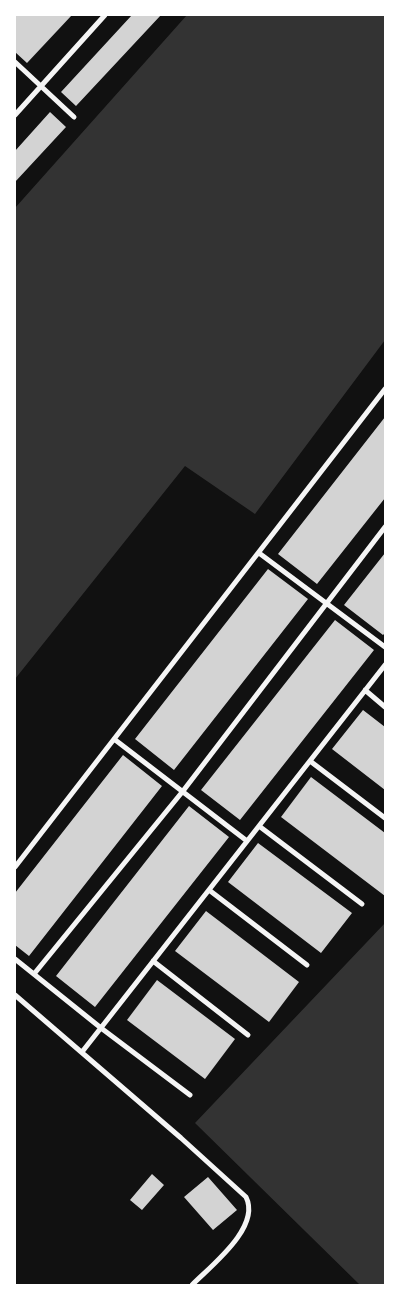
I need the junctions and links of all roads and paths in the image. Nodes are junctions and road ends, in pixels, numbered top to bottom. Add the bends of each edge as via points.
1 (105, 15) edge
2 (15, 62) edge
3 (41, 86) junction
4 (15, 115) edge
5 (74, 117) dead end
6 (385, 389) edge
7 (385, 527) edge
8 (259, 554) junction
9 (326, 603) junction
10 (385, 647) edge
11 (385, 665) edge
12 (365, 690) junction
13 (385, 706) edge
14 (114, 739) junction
15 (310, 761) junction
16 (183, 791) junction
17 (385, 818) edge
18 (259, 826) junction
19 (247, 841) junction
20 (15, 867) edge
21 (209, 890) junction
22 (362, 904) dead end
23 (15, 959) edge
24 (153, 961) junction
25 (308, 965) dead end
26 (34, 974) junction
27 (15, 995) edge
28 (100, 1028) junction
29 (248, 1035) dead end
30 (82, 1052) junction
31 (190, 1095) dead end
32 (192, 1285) edge

1 - 3 street
2 - 3 street
3 - 4 street
3 - 5 street
6 - 8 street
7 - 9 street
8 - 9 street
8 - 14 street
9 - 10 street
9 - 16 street
11 - 12 street
12 - 13 street
12 - 15 street
14 - 16 street
14 - 20 street
15 - 17 street
15 - 18 street
16 - 19 street
16 - 26 street
18 - 19 street
18 - 22 street
19 - 21 street
21 - 24 street
21 - 25 street
23 - 26 street
24 - 28 street
24 - 29 street
26 - 28 street
27 - 30 street
28 - 30 street
28 - 31 street
30 - 32 street via 242,1192 249,1204 243,1233

